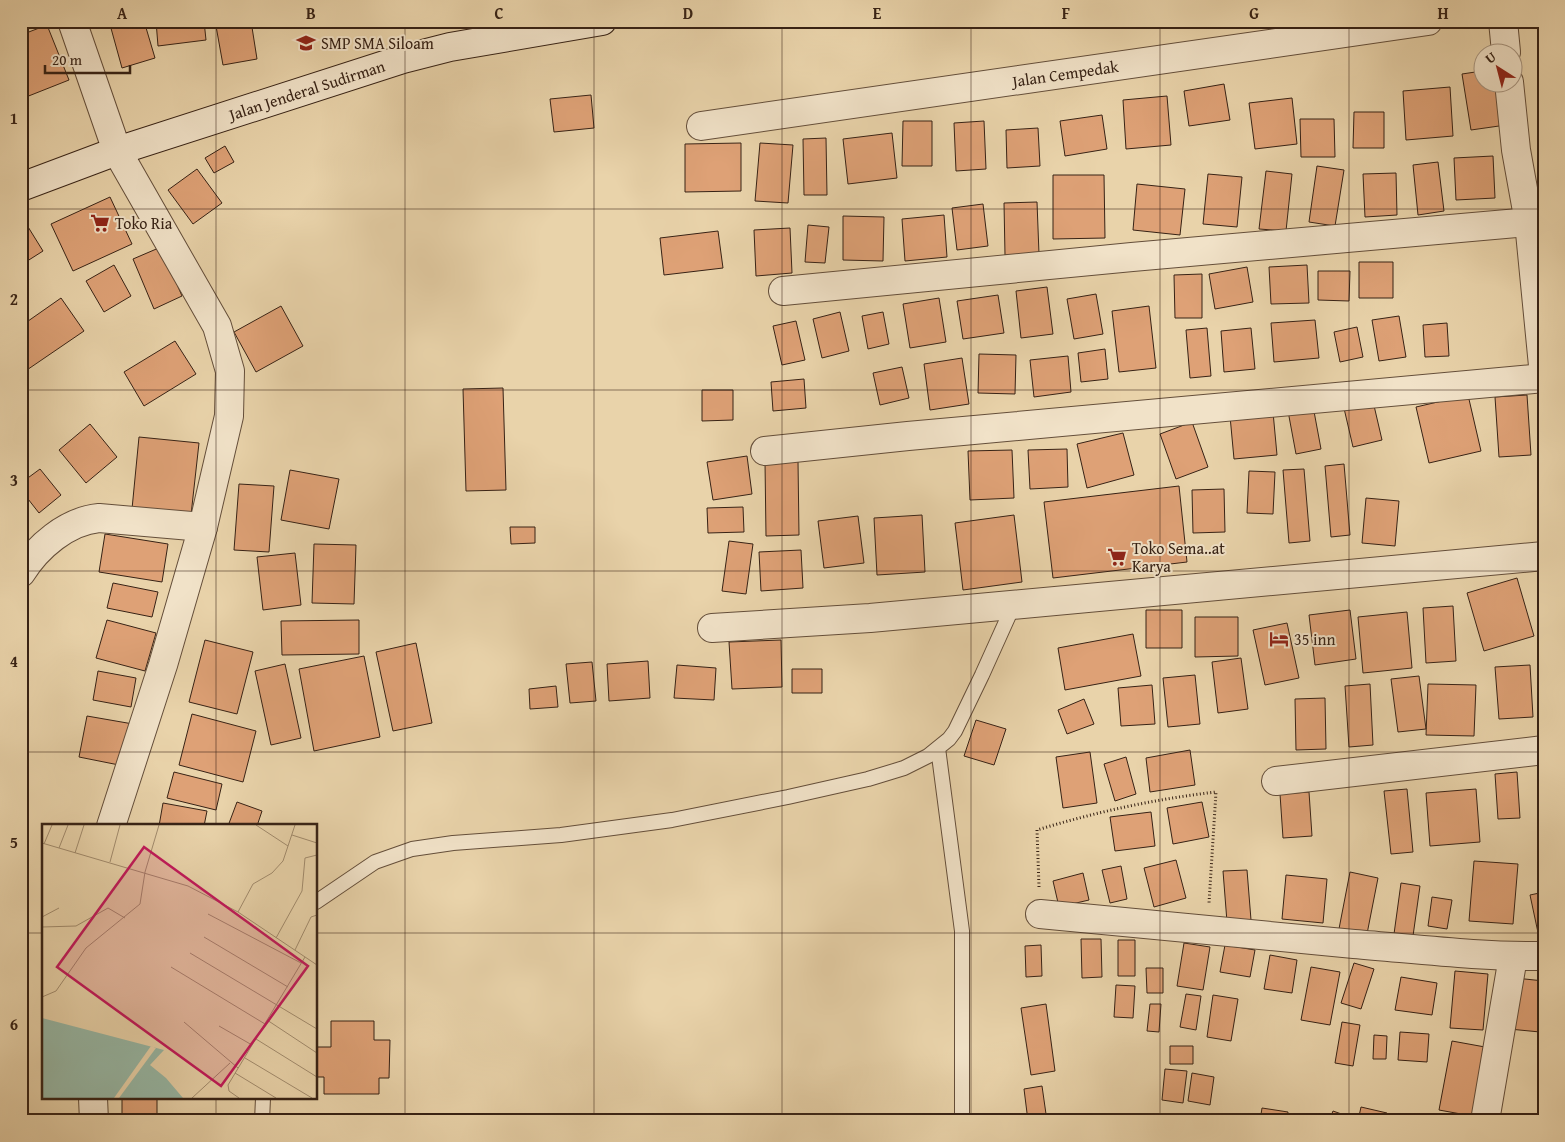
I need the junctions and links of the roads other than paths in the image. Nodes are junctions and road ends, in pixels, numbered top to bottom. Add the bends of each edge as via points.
1 (72, 21) edge
2 (602, 21) edge
3 (1428, 21) edge
4 (1503, 21) edge
5 (1505, 42) edge
6 (1510, 92) edge
7 (701, 126) dead end
8 (117, 152) junction
9 (21, 187) edge
10 (1529, 222) junction
11 (783, 292) dead end
12 (1544, 377) edge
13 (765, 451) dead end
14 (203, 527) junction
15 (1544, 556) edge
16 (21, 573) edge
17 (1014, 604) junction
18 (712, 628) dead end
19 (938, 748) junction
20 (1544, 750) edge
21 (1276, 781) dead end
22 (112, 824) edge
23 (318, 901) edge
24 (1040, 914) road end
25 (1544, 956) edge
26 (1513, 957) junction
27 (93, 1100) edge
28 (263, 1100) edge
29 (94, 1121) edge
30 (262, 1121) edge
31 (962, 1121) edge
32 (1485, 1121) edge

1 - 8 street
2 - 8 street, Jalan Jenderal Sudirman via 441,49
3 - 7 street, Jalan Cempedak
4 - 5 street
6 - 10 street
8 - 9 street, Jalan Jenderal Sudirman
8 - 14 street via 217,326 230,371 229,416
10 - 11 street
10 - 12 street
12 - 13 street
14 - 16 street via 87,519 48,541
14 - 22 street
15 - 17 street
17 - 18 street via 870,618
17 - 19 lane via 958,726
19 - 23 lane via 904,768 868,779 672,820 561,835 412,849 375,862
19 - 31 lane via 962,931
20 - 21 street
24 - 26 street
25 - 26 street
26 - 32 street
27 - 29 street
28 - 30 lane

